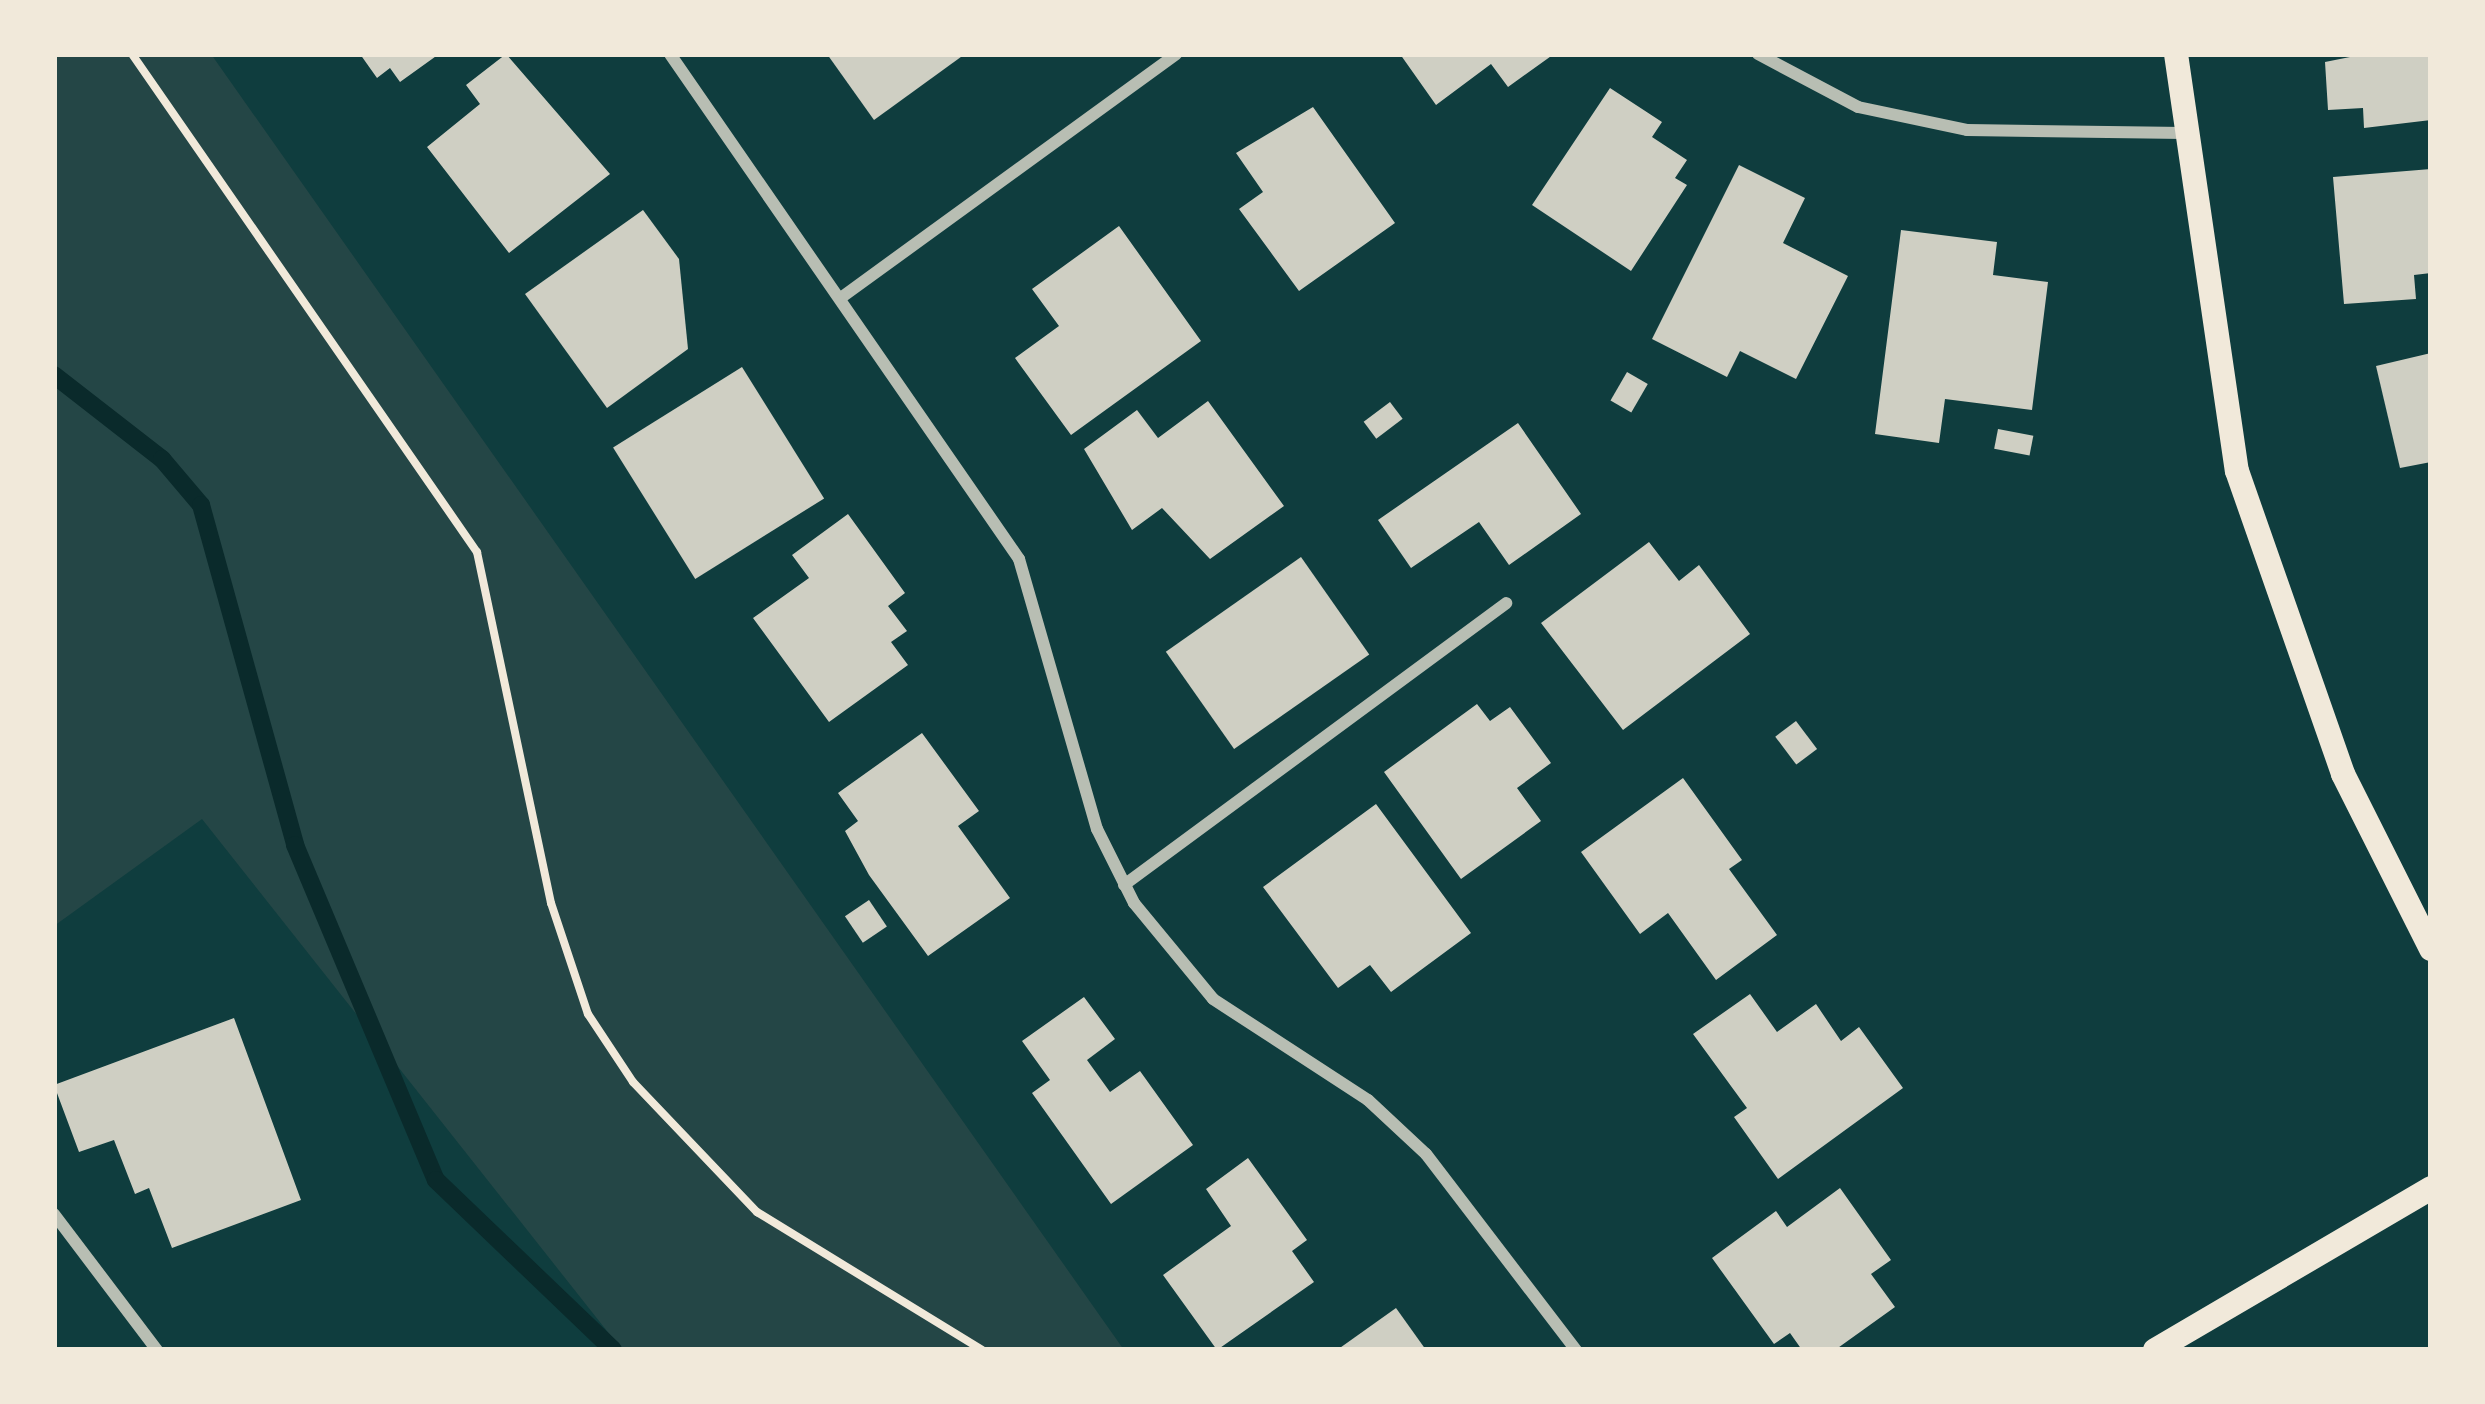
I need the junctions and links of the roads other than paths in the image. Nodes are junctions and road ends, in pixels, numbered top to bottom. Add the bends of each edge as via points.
1 (670, 54) edge
2 (1175, 54) edge
3 (1757, 54) edge
4 (2176, 54) edge
5 (2184, 133) junction
6 (842, 297) junction
7 (1506, 603) dead end
8 (1124, 885) junction
9 (2431, 950) edge
10 (2431, 1188) edge
11 (54, 1214) edge
12 (157, 1350) edge
13 (1576, 1350) edge
14 (2155, 1350) edge

1 - 6 street
2 - 6 street
3 - 5 street via 1858,107 1967,130
4 - 5 main road
5 - 9 main road via 2214,375 2243,492 2343,774
6 - 8 street via 1019,559 1084,791
7 - 8 street
8 - 13 street via 1213,999 1368,1100 1426,1154
10 - 14 main road
11 - 12 street

